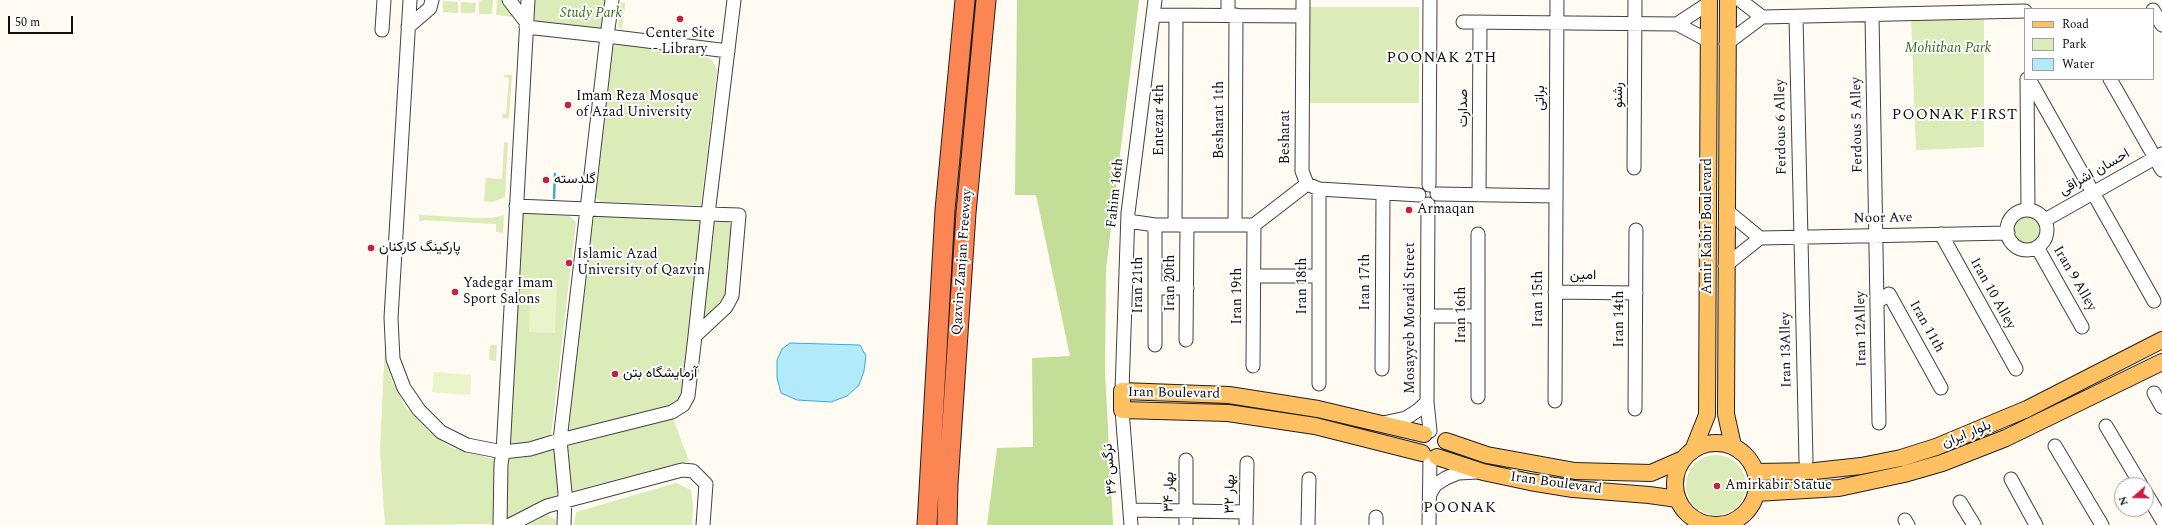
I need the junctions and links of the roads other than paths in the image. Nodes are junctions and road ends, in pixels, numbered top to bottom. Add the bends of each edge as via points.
1 (384, 0) edge
2 (410, 0) edge
3 (432, 0) edge
4 (509, 0) edge
5 (528, 0) edge
6 (612, 0) edge
7 (734, 0) edge
8 (965, 0) edge
9 (1155, 0) edge
10 (1228, 0) edge
11 (1302, 0) edge
12 (1430, 0) edge
13 (1558, 0) edge
14 (1635, 0) edge
15 (1728, 0) edge
16 (1740, 0) edge
17 (1709, 1) edge
18 (987, 2) edge
19 (2024, 11) edge
20 (2154, 12) edge
21 (1153, 15) junction
22 (1232, 15) junction
23 (1872, 15) junction
24 (1176, 16) junction
25 (1302, 16) junction
26 (1796, 16) junction
27 (1762, 17) junction
28 (1463, 22) dead end
29 (1480, 22) junction
30 (1558, 22) junction
31 (1635, 23) junction
32 (526, 24) junction
33 (1677, 24) junction
34 (2162, 25) edge
35 (408, 27) junction
36 (382, 30) dead end
37 (607, 36) junction
38 (1709, 41) junction
39 (1726, 44) junction
40 (728, 51) junction
41 (2028, 80) edge
42 (2029, 80) edge
43 (2111, 80) edge
44 (2158, 156) edge
45 (1634, 168) dead end
46 (2162, 170) edge
47 (1307, 184) junction
48 (1319, 189) junction
49 (1433, 190) junction
50 (2093, 193) junction
51 (1382, 194) junction
52 (1479, 194) junction
53 (1556, 196) junction
54 (1423, 200) junction
55 (516, 206) junction
56 (587, 209) junction
57 (1726, 210) junction
58 (2028, 210) junction
59 (708, 214) junction
60 (2044, 220) junction
61 (1128, 221) junction
62 (1155, 225) junction
63 (1181, 225) junction
64 (1235, 225) junction
65 (1254, 226) junction
66 (1636, 230) dead end
67 (2008, 233) junction
68 (1478, 234) dead end
69 (1941, 234) junction
70 (1876, 236) junction
71 (1800, 237) junction
72 (1760, 238) junction
73 (2037, 247) junction
74 (1725, 266) junction
75 (1254, 276) junction
76 (1319, 276) junction
77 (1155, 288) junction
78 (1187, 288) junction
79 (1555, 292) junction
80 (1636, 292) junction
81 (2154, 301) dead end
82 (1877, 302) junction
83 (1427, 316) junction
84 (1478, 316) junction
85 (2082, 327) dead end
86 (694, 336) junction
87 (1186, 340) dead end
88 (2162, 340) edge
89 (1155, 345) dead end
90 (2162, 362) edge
91 (1254, 366) dead end
92 (1382, 369) dead end
93 (2016, 369) dead end
94 (1319, 384) dead end
95 (1941, 388) dead end
96 (1122, 391) junction
97 (2154, 393) dead end
98 (1478, 397) dead end
99 (1555, 401) dead end
100 (1427, 402) junction
101 (2162, 407) edge
102 (1635, 409) dead end
103 (1122, 410) junction
104 (1879, 423) dead end
105 (1379, 424) junction
106 (2106, 426) dead end
107 (1427, 432) junction
108 (560, 440) junction
109 (1446, 441) junction
110 (1734, 446) junction
111 (2055, 446) dead end
112 (503, 452) junction
113 (1688, 454) junction
114 (1430, 456) junction
115 (1186, 460) dead end
116 (1806, 461) dead end
117 (1247, 463) dead end
118 (1483, 472) junction
119 (1756, 472) junction
120 (2136, 477) edge
121 (1309, 479) dead end
122 (2011, 479) dead end
123 (1756, 493) junction
124 (1430, 494) junction
125 (1678, 499) junction
126 (565, 501) junction
127 (1960, 502) dead end
128 (2154, 506) edge
129 (1130, 510) junction
130 (1186, 511) junction
131 (1246, 512) junction
132 (2162, 520) edge
133 (1697, 522) edge
134 (1735, 523) edge
135 (500, 525) edge
136 (510, 525) edge
137 (564, 525) edge
138 (703, 525) edge
139 (927, 525) edge
140 (947, 525) edge
141 (1131, 525) edge
142 (1186, 525) edge
143 (1246, 525) edge
144 (1308, 525) edge
145 (1429, 525) edge
146 (1974, 525) edge
147 (2036, 525) edge
148 (2102, 525) edge

1 - 36 street
2 - 35 street
3 - 35 street via 430,8
4 - 32 street
5 - 32 street
6 - 37 street
7 - 40 street
8 - 139 highway, Qazvin-Zanjan Freeway via 945,210
9 - 21 street, Fahim 16th
10 - 22 street, Besharat 1th
11 - 25 street, Besharat
12 - 49 street
13 - 30 street, براتی
14 - 31 street, رشنو
15 - 39 main road, Amir Kabir Boulevard
16 - 27 street
17 - 33 street
17 - 38 main road, Amir Kabir Boulevard
18 - 140 highway, Qazvin-Zanjan Freeway via 966,213
19 - 23 street
20 - 34 street
21 - 24 street
21 - 61 street, Fahim 16th
22 - 24 street
22 - 25 street
22 - 64 street, Besharat 1th
23 - 26 street
23 - 70 street, Ferdous 5 Alley
24 - 63 street, Entezar 4th
25 - 47 street, Besharat via 1302,171
26 - 27 street
26 - 71 street, Ferdous 6 Alley
27 - 39 street
28 - 29 street
29 - 30 street
29 - 52 street, صدارت
30 - 31 street
30 - 53 street, براتی
31 - 33 street
31 - 45 street, رشنو
32 - 37 street
32 - 55 street
33 - 38 street
35 - 112 street via 392,310 393,359 404,388 419,410 441,432 467,445
37 - 40 street
37 - 56 street
38 - 113 main road, Amir Kabir Boulevard via 1707,415
39 - 57 main road, Amir Kabir Boulevard
40 - 59 street
41 - 58 street
42 - 50 street
43 - 44 street
44 - 46 street
44 - 50 street, احسان اشراقی
47 - 48 street
47 - 65 street
48 - 51 street
48 - 76 street, Iran 18th
49 - 52 street
49 - 54 street via 1435,201
50 - 60 street, احسان اشراقی
50 - 81 street
51 - 54 street
51 - 92 street, Iran 17th
52 - 53 street
53 - 79 street, Iran 15th
54 - 83 street, Mosayyeb Moradi Street
55 - 56 street
55 - 112 street
56 - 59 street
56 - 108 street
57 - 72 street
57 - 74 main road, Amir Kabir Boulevard
58 - 60 street via 2040,215
58 - 67 street via 2015,214 2010,220
59 - 86 street
59 - 86 street via 739,215 732,296 726,307
60 - 73 street via 2047,232 2042,244
61 - 62 street
61 - 96 street, Fahim 16th
62 - 63 street
62 - 77 street, Iran 21th
63 - 64 street
63 - 78 street, Iran 20th
64 - 65 street
65 - 75 street, Iran 19th
66 - 80 street, Iran 14th
67 - 69 street, Noor Ave
67 - 73 street via 2018,248 2031,250
68 - 84 street, Iran 16th
69 - 70 street, Noor Ave
69 - 93 street, Iran 10 Alley
70 - 71 street, Noor Ave
70 - 82 street, Iran 12Alley
71 - 72 street, Noor Ave
71 - 116 street, Iran 13Alley
72 - 74 street
73 - 85 street, Iran 9 Alley
74 - 110 main road, Amir Kabir Boulevard via 1726,414
75 - 76 street
75 - 91 street, Iran 19th
76 - 94 street, Iran 18th
77 - 78 street
77 - 89 street, Iran 21th
78 - 87 street, Iran 20th
79 - 80 street, امین
79 - 99 street, Iran 15th
80 - 102 street, Iran 14th
82 - 95 street, Iran 11th via 1889,294
82 - 104 street, Iran 12Alley
83 - 84 street
83 - 100 street, Mosayyeb Moradi Street
84 - 98 street, Iran 16th
86 - 108 street via 688,396 682,405 672,412
88 - 119 main road, بلوار ایران via 2027,409 1936,447 1901,458 1861,466 1815,472
90 - 123 main road, بلوار ایران via 2006,438 1942,462 1904,474 1839,488
96 - 103 main road, Iran Boulevard
96 - 105 main road, Iran Boulevard via 1229,395 1318,409
97 - 101 street
100 - 105 street via 1406,418
100 - 107 street, Mosayyeb Moradi Street
103 - 114 main road, Iran Boulevard via 1228,413 1315,426
103 - 129 street, نرگس ۳۶
105 - 107 main road, Iran Boulevard
106 - 120 street
107 - 109 main road via 1438,432
107 - 114 main road via 1419,443
108 - 112 street via 530,449
108 - 126 street
109 - 113 main road, Iran Boulevard via 1487,455 1575,471 1651,473
109 - 114 main road via 1444,451
110 - 113 main road via 1720,442 1706,444
110 - 119 main road via 1747,457
111 - 148 street
112 - 135 street
113 - 125 main road via 1676,478
114 - 118 main road, Iran Boulevard
114 - 124 street
115 - 130 street, بهار ۳۴
117 - 131 street, بهار ۳۲
118 - 124 street via 1470,471 1446,478 1435,485
118 - 125 main road, Iran Boulevard via 1573,489 1649,494
119 - 123 main road
121 - 144 street
122 - 147 street
123 - 134 main road via 1749,509
124 - 145 street
125 - 133 main road via 1685,511
126 - 136 street via 547,506
126 - 137 street
126 - 138 street via 682,470 693,471 706,484
127 - 146 street
128 - 132 street
129 - 130 street
129 - 141 street, نرگس ۳۶
130 - 131 street
130 - 142 street, بهار ۳۴
131 - 143 street, بهار ۳۲
133 - 134 main road

